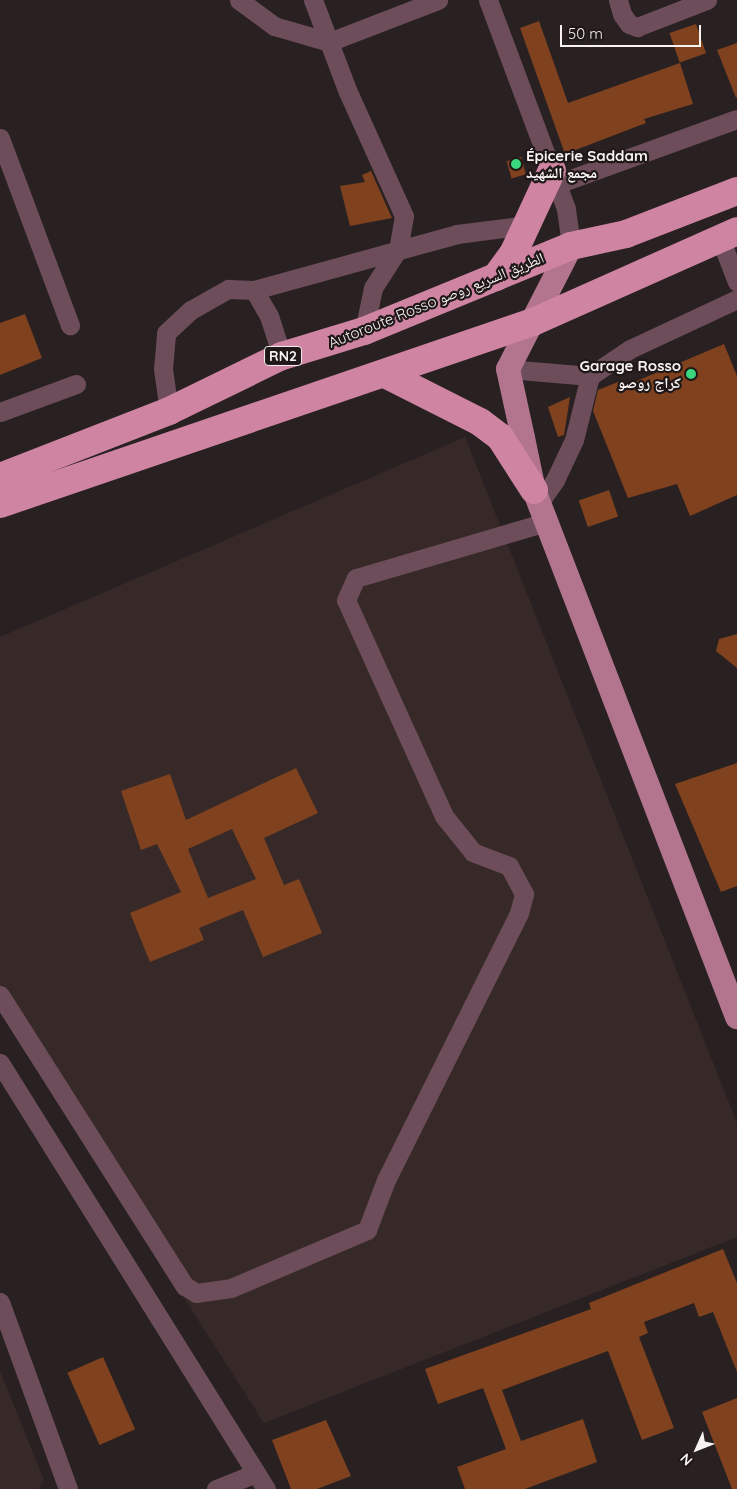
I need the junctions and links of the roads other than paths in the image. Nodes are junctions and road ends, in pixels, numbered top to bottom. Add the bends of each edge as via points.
1 (239, 0) edge
2 (313, 0) edge
3 (438, 0) edge
4 (488, 0) edge
5 (618, 0) edge
6 (708, 0) edge
7 (329, 42) junction
8 (737, 119) edge
9 (0, 138) edge
10 (554, 177) junction
11 (737, 192) edge
12 (527, 225) junction
13 (728, 234) edge
14 (571, 246) junction
15 (398, 249) junction
16 (496, 277) junction
17 (737, 282) edge
18 (254, 290) junction
19 (737, 299) edge
20 (533, 322) junction
21 (70, 325) dead end
22 (364, 331) junction
23 (282, 356) junction
24 (508, 369) junction
25 (385, 374) junction
26 (590, 376) junction
27 (76, 384) dead end
28 (169, 411) junction
29 (0, 412) edge
30 (0, 477) edge
31 (0, 504) edge
32 (540, 505) junction
33 (0, 995) edge
34 (737, 1017) edge
35 (2, 1072) edge
36 (0, 1302) edge
37 (261, 1481) edge
38 (68, 1489) edge
39 (216, 1489) edge

1 - 7 street via 274,26
2 - 7 street
3 - 7 street
4 - 10 street
5 - 6 street via 628,24 637,27
7 - 15 street via 404,216
8 - 10 street
9 - 21 street
10 - 12 highway
10 - 14 street via 566,208
11 - 14 highway, Autoroute Rosso الطريق السريع روصو / RN2 via 626,234
12 - 15 street via 457,234
12 - 16 highway via 514,252
13 - 17 street
13 - 20 highway
14 - 16 highway, Autoroute Rosso الطريق السريع روصو / RN2
14 - 20 main road
15 - 18 street
15 - 22 street via 373,288
16 - 22 highway, Autoroute Rosso الطريق السريع روصو / RN2
18 - 23 street via 269,316
18 - 28 street via 228,289 191,310 166,333 163,369
19 - 26 street via 630,349
20 - 24 main road
20 - 25 highway
22 - 23 highway, Autoroute Rosso الطريق السريع روصو / RN2
23 - 28 highway, Autoroute Rosso الطريق السريع روصو / RN2
24 - 26 street
24 - 32 main road
25 - 31 highway
25 - 32 highway via 480,422 500,437
26 - 32 street via 574,440
27 - 29 street
28 - 30 highway, Autoroute Rosso الطريق السريع روصو / RN2
32 - 33 street via 356,578 346,600 444,816 473,852 509,866 524,894 519,913 386,1180 367,1230 231,1288 196,1293 185,1286
32 - 34 main road
35 - 37 street
36 - 38 street
37 - 39 street

